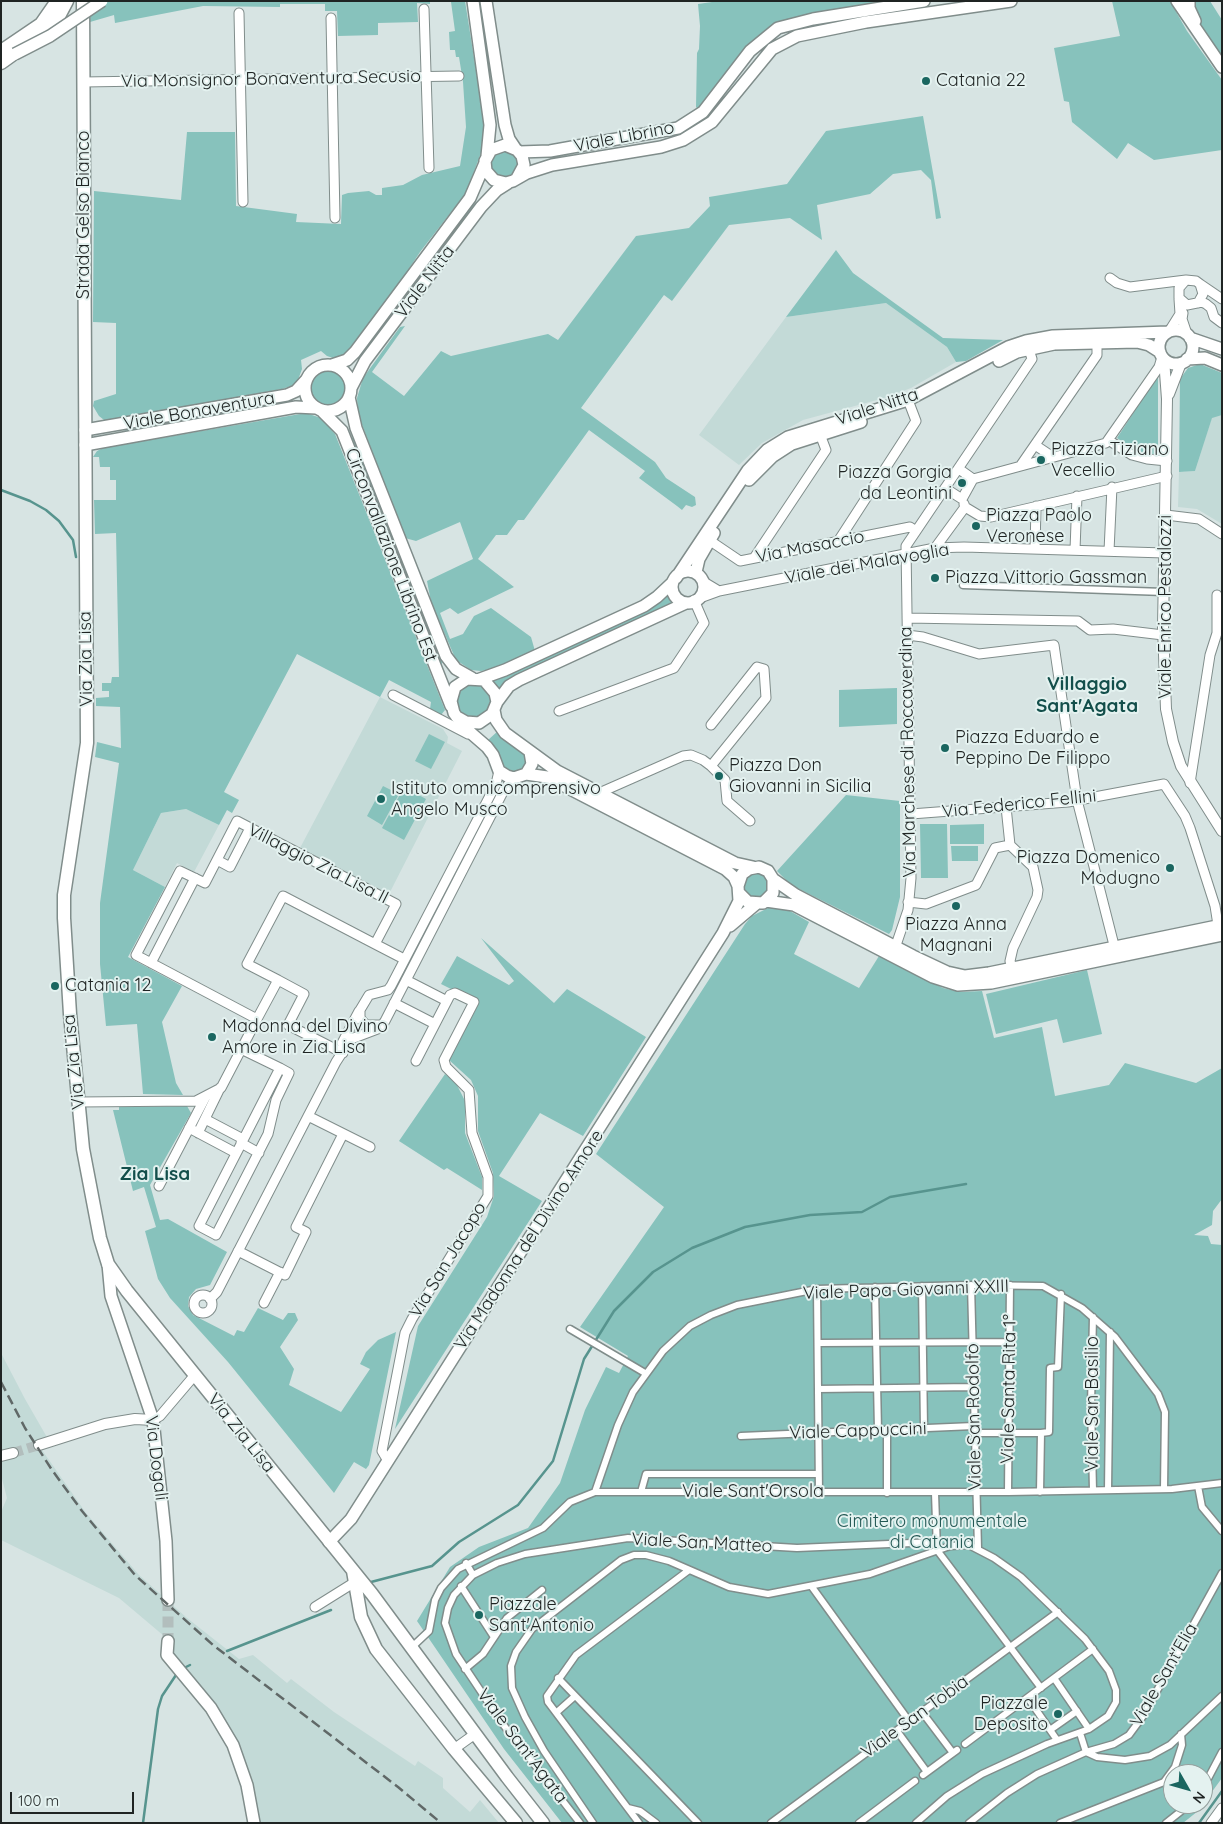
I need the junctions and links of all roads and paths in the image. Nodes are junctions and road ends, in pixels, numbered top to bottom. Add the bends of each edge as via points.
1 (58, 1) edge
2 (67, 1) edge
3 (83, 1) edge
4 (102, 1) edge
5 (472, 1) edge
6 (486, 1) edge
7 (924, 1) edge
8 (1011, 1) edge
9 (1177, 1) edge
10 (1190, 1) edge
11 (424, 9) dead end
12 (239, 13) dead end
13 (331, 18) dead end
14 (1203, 41) junction
15 (1, 51) edge
16 (15, 54) junction
17 (1, 63) edge
18 (1222, 67) edge
19 (426, 76) junction
20 (459, 76) dead end
21 (333, 78) junction
22 (241, 79) junction
23 (83, 82) junction
24 (517, 150) junction
25 (486, 160) junction
26 (429, 168) dead end
27 (513, 180) junction
28 (243, 202) dead end
29 (335, 218) dead end
30 (1110, 278) dead end
31 (1186, 280) junction
32 (1160, 282) junction
33 (1200, 284) junction
34 (1178, 296) junction
35 (1222, 299) edge
36 (1194, 304) junction
37 (1222, 323) edge
38 (1169, 331) junction
39 (1189, 336) junction
40 (1097, 339) junction
41 (1028, 345) junction
42 (1222, 349) edge
43 (1162, 356) junction
44 (1184, 361) junction
45 (332, 365) junction
46 (1222, 365) edge
47 (307, 379) junction
48 (350, 393) junction
49 (1167, 399) junction
50 (909, 403) junction
51 (319, 409) junction
52 (120, 424) junction
53 (85, 430) junction
54 (819, 430) junction
55 (122, 438) junction
56 (1036, 443) junction
57 (1110, 443) junction
58 (85, 445) junction
59 (1052, 457) junction
60 (1167, 461) junction
61 (1020, 465) junction
62 (961, 466) junction
63 (1167, 476) junction
64 (974, 479) junction
65 (1112, 487) junction
66 (943, 492) junction
67 (1077, 496) junction
68 (964, 503) junction
69 (1036, 506) junction
70 (1166, 515) junction
71 (916, 531) junction
72 (1222, 534) edge
73 (710, 540) junction
74 (837, 542) junction
75 (935, 548) junction
76 (1035, 549) junction
77 (1075, 550) junction
78 (1110, 551) junction
79 (1165, 553) junction
80 (906, 555) junction
81 (754, 558) junction
82 (696, 572) junction
83 (674, 580) junction
84 (704, 582) junction
85 (963, 585) dead end
86 (719, 591) junction
87 (1164, 592) junction
88 (1220, 595) edge
89 (693, 600) junction
90 (907, 618) junction
91 (1219, 633) edge
92 (907, 635) junction
93 (1163, 635) junction
94 (476, 678) junction
95 (393, 694) dead end
96 (495, 706) junction
97 (454, 711) junction
98 (559, 711) dead end
99 (447, 724) junction
100 (711, 725) dead end
101 (476, 739) junction
102 (530, 752) junction
103 (711, 766) junction
104 (499, 771) junction
105 (520, 776) junction
106 (1190, 783) junction
107 (599, 793) junction
108 (1077, 800) junction
109 (1006, 807) junction
110 (911, 814) junction
111 (1218, 819) edge
112 (750, 821) dead end
113 (250, 828) junction
114 (1222, 831) edge
115 (1010, 845) junction
116 (217, 860) junction
117 (753, 868) junction
118 (195, 878) junction
119 (773, 879) junction
120 (738, 889) junction
121 (908, 902) junction
122 (761, 903) junction
123 (825, 916) junction
124 (1221, 928) edge
125 (723, 933) junction
126 (375, 944) junction
127 (894, 952) junction
128 (1116, 952) junction
129 (404, 959) junction
130 (151, 963) junction
131 (1012, 968) junction
132 (278, 980) junction
133 (406, 980) junction
134 (447, 1001) junction
135 (394, 1003) junction
136 (360, 1010) junction
137 (257, 1019) junction
138 (435, 1024) junction
139 (383, 1025) junction
140 (241, 1049) junction
141 (341, 1052) junction
142 (416, 1061) dead end
143 (280, 1068) junction
144 (221, 1088) junction
145 (206, 1096) junction
146 (78, 1102) junction
147 (308, 1116) junction
148 (205, 1119) junction
149 (194, 1130) junction
150 (343, 1134) junction
151 (242, 1141) junction
152 (370, 1148) dead end
153 (236, 1153) junction
154 (259, 1153) junction
155 (159, 1186) dead end
156 (238, 1251) junction
157 (108, 1264) junction
158 (280, 1272) junction
159 (121, 1283) junction
160 (971, 1285) junction
161 (922, 1286) junction
162 (1010, 1286) junction
163 (875, 1287) junction
164 (817, 1289) junction
165 (1060, 1294) junction
166 (111, 1296) junction
167 (210, 1298) dead end
168 (264, 1303) dead end
169 (1093, 1317) junction
170 (570, 1329) dead end
171 (1110, 1332) junction
172 (923, 1342) junction
173 (972, 1342) junction
174 (1010, 1342) junction
175 (876, 1343) junction
176 (818, 1344) junction
177 (645, 1373) junction
178 (194, 1376) junction
179 (924, 1387) junction
180 (973, 1387) junction
181 (877, 1388) junction
182 (818, 1389) junction
183 (153, 1420) junction
184 (974, 1426) junction
185 (924, 1428) junction
186 (887, 1429) junction
187 (878, 1430) junction
188 (818, 1432) junction
189 (974, 1433) junction
190 (1009, 1433) junction
191 (1041, 1433) junction
192 (741, 1436) dead end
193 (39, 1445) tunnel mouth
194 (13, 1453) tunnel mouth
195 (1, 1456) edge
196 (388, 1461) junction
197 (818, 1474) junction
198 (1222, 1483) edge
199 (1198, 1486) junction
200 (1164, 1489) junction
201 (1093, 1490) junction
202 (1108, 1490) junction
203 (595, 1492) junction
204 (641, 1492) junction
205 (819, 1492) junction
206 (1008, 1492) junction
207 (1040, 1492) junction
208 (888, 1493) junction
209 (935, 1493) junction
210 (975, 1493) junction
211 (1222, 1531) edge
212 (329, 1542) junction
213 (935, 1542) junction
214 (978, 1548) junction
215 (937, 1550) junction
216 (466, 1563) junction
217 (689, 1570) junction
218 (1222, 1572) edge
219 (473, 1575) junction
220 (354, 1577) junction
221 (461, 1586) junction
222 (812, 1587) junction
223 (542, 1590) dead end
224 (168, 1600) tunnel mouth
225 (314, 1607) dead end
226 (381, 1607) junction
227 (1058, 1612) junction
228 (361, 1617) junction
229 (494, 1637) junction
230 (168, 1641) tunnel mouth
231 (412, 1646) junction
232 (1010, 1647) junction
233 (1093, 1649) junction
234 (465, 1669) junction
235 (558, 1678) junction
236 (1054, 1678) junction
237 (1041, 1688) junction
238 (575, 1696) junction
239 (1222, 1696) edge
240 (1028, 1698) junction
241 (1077, 1711) junction
242 (557, 1712) junction
243 (922, 1712) junction
244 (909, 1721) junction
245 (1089, 1729) junction
246 (1050, 1730) junction
247 (897, 1731) junction
248 (475, 1734) junction
249 (1080, 1734) junction
250 (1181, 1734) junction
251 (1057, 1740) junction
252 (965, 1744) dead end
253 (454, 1749) junction
254 (1086, 1752) junction
255 (1222, 1752) edge
256 (1213, 1769) edge
257 (915, 1781) dead end
258 (628, 1808) junction
259 (1222, 1808) edge
260 (1177, 1814) edge
261 (254, 1823) edge
262 (516, 1823) edge
263 (543, 1823) edge
264 (580, 1823) edge
265 (593, 1823) edge
266 (639, 1823) edge
267 (656, 1823) edge
268 (698, 1823) edge
269 (771, 1823) edge
270 (859, 1823) edge
271 (916, 1823) edge
272 (969, 1823) edge
273 (1060, 1823) edge
274 (1166, 1823) edge
275 (1211, 1823) edge

1 - 15 main road via 41,24
2 - 16 main road, bridge via 57,20
3 - 23 main road, Strada Gelso Bianco
4 - 16 main road, bridge via 50,36
5 - 25 main road via 490,124
6 - 24 main road via 505,125
7 - 24 main road, Viale Librino via 778,28 750,51 703,112 678,128 550,151
8 - 27 main road, Viale Nitta via 866,22 797,36 772,49 712,122 683,140 653,149 552,165
9 - 14 main road
10 - 14 main road via 1189,8
11 - 19 street
12 - 22 street
13 - 21 street
14 - 18 main road
16 - 17 main road
19 - 20 street, Via Monsignor Bonaventura Secusio
19 - 21 street, Via Monsignor Bonaventura Secusio
19 - 26 street
21 - 22 street, Via Monsignor Bonaventura Secusio
21 - 29 street
22 - 23 street, Via Monsignor Bonaventura Secusio
22 - 28 street
23 - 53 main road, Strada Gelso Bianco
24 - 25 main road via 500,145 491,150
24 - 27 main road via 524,165
25 - 27 main road via 486,171 492,179 501,183
25 - 45 main road via 470,198 355,352 347,360
27 - 48 main road, Viale Nitta via 481,207 365,361
30 - 32 street via 1117,284 1130,287
31 - 32 street
31 - 33 street
31 - 34 street via 1181,283
32 - 34 street via 1170,285
33 - 35 street
33 - 36 street via 1203,294
34 - 36 street
34 - 38 street via 1180,314
36 - 37 street via 1202,302 1211,308 1214,317
36 - 39 street via 1183,313 1182,319
38 - 39 main road via 1178,330
38 - 40 main road, Viale Nitta
38 - 43 main road via 1160,339
39 - 42 main road
39 - 44 main road via 1193,349
40 - 41 main road, Viale Nitta via 1053,336
40 - 43 main road via 1137,342 1148,345
40 - 56 street via 1098,354
41 - 50 main road, Viale Nitta via 1008,347
41 - 62 street via 1032,359
43 - 44 main road via 1173,364
43 - 49 street, Viale Enrico Pestalozzi
43 - 57 street via 1159,367
44 - 46 main road via 1205,358
44 - 49 street
45 - 47 main road via 317,368
45 - 48 main road via 347,374
47 - 51 main road via 306,396
47 - 52 main road, Viale Bonaventura via 287,395
48 - 51 main road via 339,408
48 - 94 main road via 356,428 446,656 456,669
49 - 60 street, Viale Enrico Pestalozzi
50 - 54 main road, Viale Nitta
50 - 74 street via 916,422
51 - 55 main road via 296,407
51 - 97 main road, Circonvallazione Librino Est via 342,431
52 - 53 main road, Viale Bonaventura
52 - 55 main road
53 - 58 main road, Strada Gelso Bianco
54 - 73 main road via 765,463
54 - 81 street via 826,450
54 - 83 main road, Viale Nitta via 788,437 754,463
55 - 58 main road
56 - 59 street
56 - 61 street
57 - 59 street
57 - 60 street via 1132,455
58 - 146 main road, Via Zia Lisa via 87,743 64,894
59 - 61 street
60 - 63 street, Viale Enrico Pestalozzi
61 - 64 street
62 - 64 street
62 - 66 street
63 - 65 street
63 - 70 street, Viale Enrico Pestalozzi
64 - 68 street
65 - 67 street
65 - 78 street
66 - 68 street
66 - 71 street
67 - 69 street
67 - 77 street
68 - 69 street via 980,516 991,517
68 - 75 street
69 - 76 street
70 - 72 street via 1199,519
70 - 79 street, Viale Enrico Pestalozzi
71 - 74 street, Via Masaccio via 910,527
71 - 80 street via 906,546
73 - 81 street, Via Masaccio via 740,561
73 - 82 main road via 699,558
74 - 81 street, Via Masaccio
75 - 76 street, Viale dei Malavoglia
75 - 80 street, Viale dei Malavoglia
76 - 77 street, Viale dei Malavoglia
77 - 78 street, Viale dei Malavoglia
78 - 79 street, Viale dei Malavoglia
79 - 87 street, Viale Enrico Pestalozzi
80 - 86 street, Viale dei Malavoglia
80 - 90 street, Via Marchese di Roccaverdina
82 - 83 main road via 685,571
82 - 84 main road
83 - 89 main road via 670,589 672,596 678,601
83 - 94 main road, Viale Nitta via 644,606 505,670
84 - 86 street
84 - 89 main road via 703,592
85 - 87 street
86 - 89 street, Viale dei Malavoglia
87 - 93 street, Viale Enrico Pestalozzi
88 - 91 street
89 - 96 main road via 518,680
89 - 98 street via 704,623 674,668
90 - 92 street, Via Marchese di Roccaverdina
90 - 93 street via 1078,621 1090,630 1112,629
91 - 106 street via 1210,654
92 - 108 street via 979,654 1054,645
92 - 110 street, Via Marchese di Roccaverdina
93 - 106 street, Viale Enrico Pestalozzi via 1166,709 1172,742
94 - 96 main road via 491,686
94 - 97 main road via 462,681 455,687 451,696
95 - 99 street
96 - 97 main road via 486,720 479,723 466,722
96 - 102 main road via 496,720 505,733
97 - 99 street
97 - 101 main road, Circonvallazione Librino Est
99 - 101 street
100 - 103 street via 757,667 764,669 766,698
101 - 104 main road, Circonvallazione Librino Est via 493,755
102 - 105 main road via 532,764
102 - 107 main road via 557,771
103 - 107 street via 691,755 683,756
103 - 112 street via 725,780 727,801
104 - 105 main road
104 - 129 street via 496,784
105 - 120 main road via 547,777 717,865 730,872
105 - 133 street via 504,790
106 - 111 street, Viale Enrico Pestalozzi
107 - 117 main road via 735,864
108 - 109 street, Via Federico Fellini
108 - 124 street, Via Federico Fellini via 1164,784 1190,828
108 - 128 street
109 - 110 street, Via Federico Fellini
109 - 115 street
110 - 121 street, Via Marchese di Roccaverdina
111 - 114 street, Viale Enrico Pestalozzi
113 - 116 street, Villaggio Zia Lisa II via 237,822
113 - 116 street via 230,867
113 - 126 street, Villaggio Zia Lisa II via 396,904
115 - 121 street via 995,848 976,885 926,904
115 - 131 street via 1033,867 1038,890 1013,948
116 - 118 street, Villaggio Zia Lisa II via 205,884
117 - 119 main road via 765,869
117 - 120 main road via 742,874
118 - 130 street
118 - 130 street, Villaggio Zia Lisa II via 180,871 136,955
119 - 122 main road via 774,889
119 - 123 main road
120 - 122 main road via 748,902
120 - 125 main road via 737,907
121 - 127 street, Via Marchese di Roccaverdina
122 - 123 main road via 788,903
122 - 125 main road
123 - 127 main road
124 - 128 main road
125 - 196 main road, Via Madonna del Divino Amore
126 - 129 street
126 - 132 street via 283,896 247,964
127 - 128 main road via 942,981 970,985
127 - 131 main road via 955,974 978,975
128 - 131 main road
129 - 136 street via 388,990 369,996
130 - 137 street, Villaggio Zia Lisa II
132 - 137 street
132 - 141 street via 304,994 288,1025
133 - 134 street
133 - 135 street
134 - 138 street
134 - 196 street, Via San Jacopo via 455,993 474,1002 444,1060 446,1067 469,1090 472,1133 485,1166 488,1196 406,1333 382,1451
135 - 138 street
135 - 139 street
136 - 139 street via 360,1018 366,1024
136 - 141 street
137 - 140 street
138 - 142 street
139 - 141 street via 355,1036
140 - 143 street
140 - 144 street
141 - 147 street
143 - 151 street
143 - 154 street via 289,1073 276,1100 268,1134
144 - 145 street
144 - 148 street
145 - 146 street via 196,1101
145 - 149 street
146 - 157 main road, Via Zia Lisa via 92,1207
147 - 150 street
147 - 156 street
148 - 149 street
148 - 151 street
149 - 153 street
149 - 155 street
150 - 152 street
150 - 158 street via 296,1227 306,1232 285,1275
151 - 153 street
151 - 154 street
153 - 154 street via 199,1226 216,1235
156 - 158 street
156 - 167 street via 217,1292
157 - 159 main road, Via Zia Lisa
157 - 166 main road, Via Dogali
158 - 168 street
159 - 166 main road
159 - 178 main road, Via Zia Lisa
160 - 161 street, Viale Papa Giovanni XXIII
160 - 162 street, Viale Papa Giovanni XXIII
160 - 173 street, Viale San Rodolfo
161 - 163 street, Viale Papa Giovanni XXIII
161 - 172 street
162 - 165 street, Viale Papa Giovanni XXIII via 1043,1286
162 - 174 street, Viale Santa Rita 1°
163 - 164 street, Viale Papa Giovanni XXIII
163 - 175 street
164 - 176 street
164 - 177 street, Viale Papa Giovanni XXIII via 737,1306 711,1315 677,1336
165 - 169 street, Viale Papa Giovanni XXIII
165 - 191 street via 1058,1367 1050,1368 1049,1432
166 - 183 main road, Via Dogali
169 - 171 street, Viale Papa Giovanni XXIII
169 - 201 street, Viale San Basilio
170 - 177 street
171 - 200 street, Viale Papa Giovanni XXIII via 1158,1394 1165,1412
171 - 202 street
172 - 173 street
172 - 175 street
172 - 179 street
173 - 174 street
173 - 180 street, Viale San Rodolfo
174 - 190 street, Viale Santa Rita 1°
175 - 176 street
175 - 181 street
176 - 182 street
177 - 203 street, Viale Papa Giovanni XXIII via 618,1425
178 - 183 street
178 - 212 main road, Via Zia Lisa
179 - 180 street
179 - 181 street
179 - 185 street
180 - 184 street, Viale San Rodolfo
181 - 182 street
181 - 187 street
182 - 188 street
183 - 193 street via 105,1424
183 - 224 main road, Via Dogali via 166,1541
184 - 185 street, Viale Cappuccini
184 - 189 street, Viale San Rodolfo
185 - 186 street, Viale Cappuccini
186 - 187 street, Viale Cappuccini
186 - 208 street
187 - 188 street, Viale Cappuccini
188 - 192 street, Viale Cappuccini
188 - 197 street
189 - 190 street
189 - 210 street, Viale San Rodolfo
190 - 191 street
190 - 206 street, Viale Santa Rita 1°
191 - 207 street
194 - 195 street
196 - 212 main road, Via Madonna del Divino Amore via 351,1519
197 - 204 street via 646,1474
197 - 205 street
198 - 199 street, Viale Sant'Orsola
199 - 200 street, Viale Sant'Orsola
199 - 211 street via 1202,1507
200 - 202 street, Viale Sant'Orsola
201 - 202 street, Viale Sant'Orsola
201 - 207 street, Viale Sant'Orsola
203 - 204 street, Viale Sant'Orsola
203 - 216 street, Viale Sant'Orsola via 570,1502 543,1528
204 - 205 street, Viale Sant'Orsola
205 - 208 street, Viale Sant'Orsola
206 - 207 street, Viale Sant'Orsola
206 - 210 street, Viale Sant'Orsola
208 - 209 street, Viale Sant'Orsola
209 - 210 street, Viale Sant'Orsola
209 - 213 street
210 - 214 street, Viale San Rodolfo
212 - 220 main road, Via Zia Lisa
213 - 215 street
213 - 219 street, Viale San Matteo via 797,1548 628,1538 525,1554
214 - 215 street via 959,1544
214 - 227 street via 1021,1577
215 - 222 street via 870,1574
215 - 232 street
216 - 219 street
216 - 231 street, Viale Sant'Orsola via 441,1588 429,1631
217 - 222 street via 729,1587 758,1593
217 - 235 street via 584,1648
217 - 265 street via 646,1554 627,1556 536,1626 524,1638 512,1660 512,1688 525,1717
218 - 254 street, Viale Sant'Elia via 1135,1727 1123,1739
219 - 221 street, Viale San Matteo
220 - 225 street
220 - 226 main road, Via Zia Lisa
220 - 228 main road, Via Zia Lisa
221 - 229 street
221 - 234 street, Viale Sant'Agata via 448,1608 445,1623
222 - 244 street
223 - 229 street via 507,1618
226 - 228 main road via 368,1608
226 - 231 main road, Via Zia Lisa
227 - 232 street, Viale San Tobia
227 - 233 street
228 - 253 main road, Via Zia Lisa via 376,1649
229 - 234 street via 483,1654
230 - 261 main road via 167,1655 211,1708 233,1745 247,1785
231 - 248 main road, Via Zia Lisa
232 - 237 street
232 - 243 street, Viale San Tobia
233 - 236 street
233 - 245 street via 1110,1671 1117,1696 1112,1712
234 - 264 street, Viale Sant'Agata via 502,1723
235 - 238 street
235 - 242 street via 547,1696
236 - 237 street
236 - 241 street
237 - 240 street
238 - 242 street
238 - 268 street
239 - 250 street
240 - 246 street
240 - 252 street
241 - 245 street
241 - 246 street
242 - 258 street
243 - 244 street, Viale San Tobia
243 - 247 street via 955,1752 925,1774
244 - 247 street, Viale San Tobia
245 - 249 street
246 - 251 street
247 - 269 street, Viale San Tobia
248 - 253 street
248 - 263 main road, Via Zia Lisa
249 - 251 street
249 - 254 street
250 - 254 street via 1161,1751 1139,1759 1116,1760
250 - 273 street via 1182,1745 1175,1767 1164,1782
251 - 271 street via 982,1774 947,1796
253 - 262 main road, Via Zia Lisa
254 - 272 street, Viale Sant'Elia via 1030,1778
255 - 256 street
257 - 270 street
258 - 266 street
258 - 267 street via 640,1811
259 - 275 street
260 - 274 street

